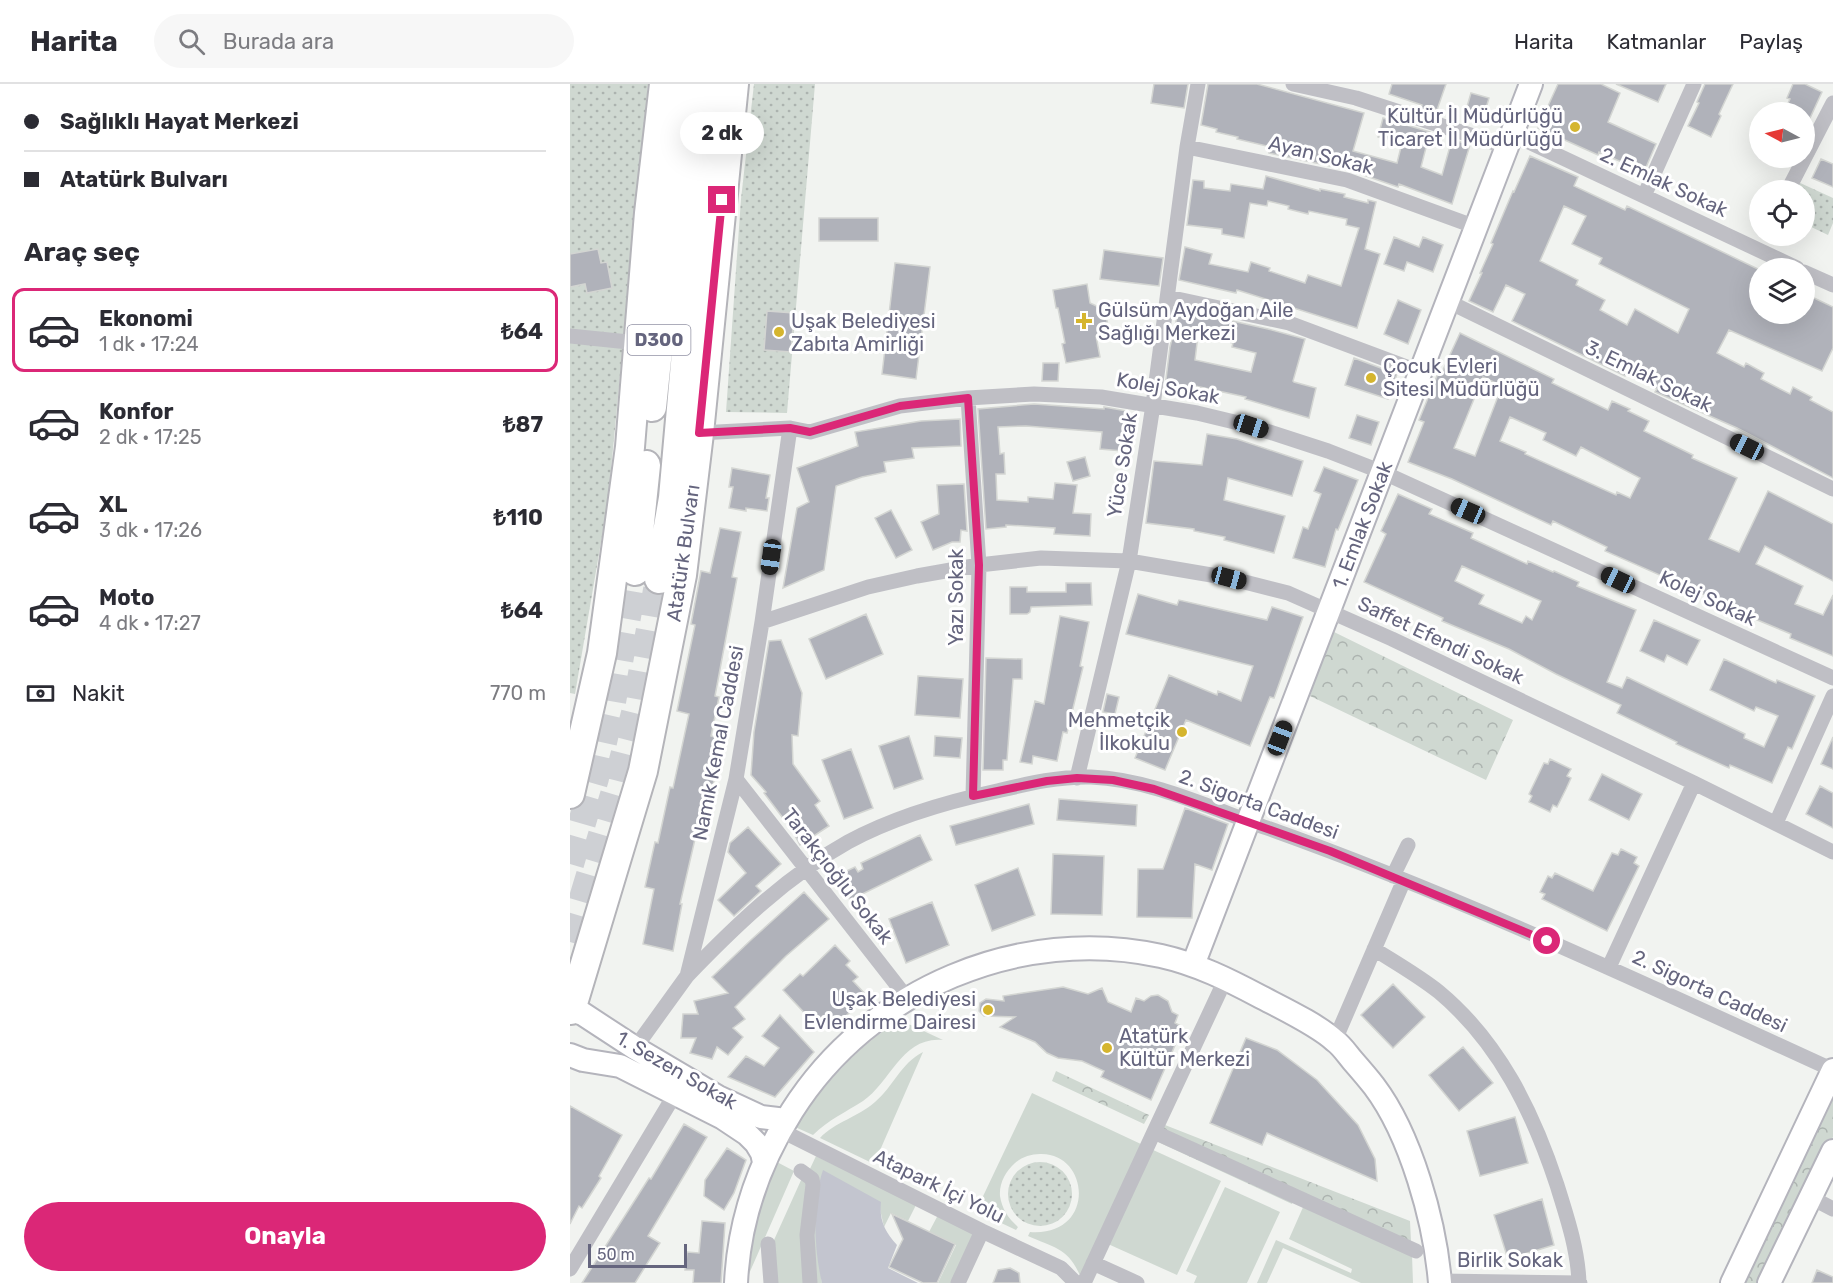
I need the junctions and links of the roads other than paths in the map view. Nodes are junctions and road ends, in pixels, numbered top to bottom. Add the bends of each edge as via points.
1 (664, 84) edge
2 (710, 84) edge
3 (734, 84) edge
4 (1198, 84) edge
5 (1293, 84) edge
6 (1531, 84) edge
7 (1694, 84) edge
8 (692, 102) edge
9 (1833, 103) edge
10 (1509, 140) junction
11 (1187, 147) junction
12 (1793, 180) edge
13 (1644, 196) junction
14 (1476, 227) junction
15 (1760, 246) edge
16 (1758, 250) junction
17 (1775, 258) edge
18 (1815, 277) edge
19 (1833, 285) edge
20 (1168, 297) junction
21 (1447, 302) junction
22 (570, 336) edge
23 (638, 343) junction
24 (1420, 372) junction
25 (968, 398) junction
26 (1153, 405) junction
27 (790, 428) junction
28 (699, 433) junction
29 (1382, 472) junction
30 (1833, 489) edge
31 (1129, 561) junction
32 (979, 565) junction
33 (647, 575) tunnel mouth
34 (1328, 612) junction
35 (762, 622) junction
36 (1833, 678) edge
37 (1833, 696) edge
38 (1077, 778) junction
39 (736, 779) junction
40 (1694, 783) junction
41 (570, 794) edge
42 (973, 796) junction
43 (1248, 822) junction
44 (1776, 823) junction
45 (1408, 845) dead end
46 (1833, 852) edge
47 (806, 868) junction
48 (1399, 878) junction
49 (1374, 949) junction
50 (578, 961) edge
51 (1193, 965) junction
52 (1609, 968) junction
53 (687, 976) junction
54 (1226, 978) junction
55 (907, 998) junction
56 (570, 1014) edge
57 (1335, 1040) junction
58 (635, 1048) junction
59 (570, 1055) edge
60 (1833, 1070) edge
61 (675, 1094) junction
62 (783, 1125) junction
63 (1154, 1132) junction
64 (1833, 1151) edge
65 (764, 1162) junction
66 (801, 1171) dead end
67 (1810, 1197) junction
68 (1833, 1209) edge
69 (982, 1232) junction
70 (768, 1244) dead end
71 (1416, 1251) dead end
72 (1093, 1263) junction
73 (570, 1269) edge
74 (1440, 1282) edge
75 (736, 1283) edge
76 (771, 1283) edge
77 (810, 1283) edge
78 (958, 1283) edge
79 (1076, 1283) edge
80 (1084, 1283) edge
81 (1137, 1283) edge
82 (1579, 1283) edge
83 (1732, 1283) edge
84 (1769, 1283) edge

1 - 23 highway
2 - 8 highway, D300
3 - 28 highway, Atatürk Bulvarı
4 - 11 street, Yüce Sokak
5 - 10 street, 2. Emlak Sokak
6 - 10 main road, 1. Emlak Sokak
7 - 13 street
8 - 33 highway, D300
9 - 12 street
10 - 13 street, 2. Emlak Sokak
10 - 14 main road, 1. Emlak Sokak
11 - 14 street, Ayan Sokak via 1347,180
11 - 20 street, Yüce Sokak
13 - 16 street, 2. Emlak Sokak
14 - 21 main road, 1. Emlak Sokak
15 - 16 street
16 - 17 street, 2. Emlak Sokak
18 - 19 street
20 - 24 street via 1289,323
20 - 26 street, Yüce Sokak
21 - 24 main road, 1. Emlak Sokak
21 - 30 street, 3. Emlak Sokak
22 - 23 street
23 - 41 highway via 630,447 602,653
24 - 29 main road, 1. Emlak Sokak
25 - 26 street, Kolej Sokak via 1034,394 1101,397
25 - 27 street, Kolej Sokak via 900,406 810,432
25 - 32 street, Yazı Sokak
26 - 29 street, Kolej Sokak via 1251,426
26 - 31 street, Yüce Sokak
27 - 28 street, Kolej Sokak
27 - 35 street, Namık Kemal Caddesi
28 - 50 highway, Atatürk Bulvarı via 682,575 645,761
29 - 34 main road, 1. Emlak Sokak
29 - 36 street, Kolej Sokak
31 - 32 street, Saffet Efendi Sokak via 1041,558
31 - 34 street, Saffet Efendi Sokak via 1229,578 1288,593
31 - 38 street, Yüce Sokak
32 - 35 street, Saffet Efendi Sokak via 868,587
32 - 42 street, Yazı Sokak
34 - 40 street, Saffet Efendi Sokak
34 - 43 main road, 1. Emlak Sokak
35 - 39 street, Namık Kemal Caddesi
37 - 44 street
38 - 42 street, 2. Sigorta Caddesi
38 - 43 street, 2. Sigorta Caddesi via 1113,780 1154,789
39 - 47 street, Tarakçıoğlu Sokak
39 - 53 street, Namık Kemal Caddesi
40 - 44 street, Saffet Efendi Sokak
40 - 52 street
42 - 47 street, 2. Sigorta Caddesi via 878,828
43 - 48 street, 2. Sigorta Caddesi
43 - 51 main road, 1. Emlak Sokak
44 - 46 street, Saffet Efendi Sokak
45 - 48 street
47 - 53 street, 2. Sigorta Caddesi
47 - 55 street, Tarakçıoğlu Sokak
48 - 49 street
48 - 52 street, 2. Sigorta Caddesi
49 - 57 street
49 - 82 street via 1438,992 1491,1046 1508,1071 1550,1166 1573,1239
50 - 56 highway, Atatürk Bulvarı
51 - 54 main road
51 - 55 main road via 1123,950 1045,951 974,968
52 - 60 street, 2. Sigorta Caddesi
53 - 58 street, Namık Kemal Caddesi
54 - 57 main road
54 - 63 street
55 - 62 main road via 850,1041 825,1066
56 - 58 main road, 1. Sezen Sokak via 583,1014
57 - 74 main road via 1375,1087 1397,1124 1425,1201
58 - 62 main road, 1. Sezen Sokak via 718,1097
59 - 61 main road, 1. Sezen Sokak via 620,1066
60 - 83 main road
61 - 65 main road, 1. Sezen Sokak via 747,1134
61 - 73 street
62 - 65 main road
62 - 69 street, Atapark İçi Yolu
63 - 71 street
63 - 72 street
64 - 67 main road
65 - 75 main road via 742,1232
66 - 77 street via 812,1179 813,1185 807,1235
67 - 68 street
67 - 84 main road
69 - 78 street
69 - 79 street, Atapark İçi Yolu via 1061,1268
70 - 76 street
72 - 80 street
72 - 81 street
74 - 82 street, Birlik Sokak

